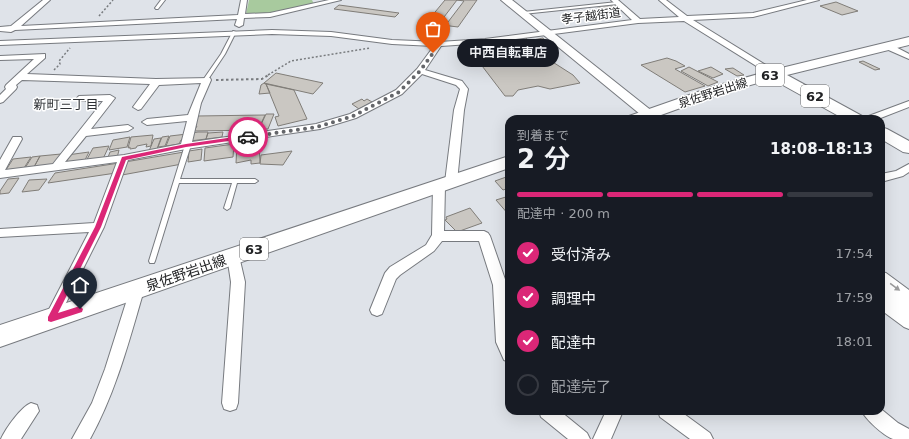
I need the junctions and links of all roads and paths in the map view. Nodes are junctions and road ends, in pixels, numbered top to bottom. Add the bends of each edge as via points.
1 (47, 0) edge
2 (163, 0) edge
3 (244, 0) edge
4 (338, 0) edge
5 (506, 0) edge
6 (662, 0) edge
7 (816, 0) edge
8 (615, 2) edge
9 (157, 8) dead end
10 (523, 13) junction
11 (241, 18) junction
12 (686, 19) junction
13 (638, 21) junction
14 (148, 22) junction
15 (0, 29) edge
16 (13, 29) junction
17 (236, 32) junction
18 (547, 33) junction
19 (137, 38) junction
20 (0, 40) edge
21 (381, 40) junction
22 (909, 41) edge
23 (0, 43) edge
24 (439, 44) junction
25 (887, 46) junction
26 (909, 57) edge
27 (0, 58) edge
28 (420, 71) junction
29 (774, 74) junction
30 (18, 78) junction
31 (6, 80) dead end
32 (206, 80) junction
33 (156, 82) junction
34 (82, 98) dead end
35 (0, 100) edge
36 (909, 104) edge
37 (138, 107) dead end
38 (643, 115) edge
39 (654, 115) edge
40 (849, 115) edge
41 (880, 115) edge
42 (192, 118) junction
43 (147, 122) dead end
44 (128, 128) dead end
45 (82, 132) junction
46 (885, 134) edge
47 (17, 139) dead end
48 (187, 146) junction
49 (909, 148) edge
50 (124, 158) junction
51 (505, 163) edge
52 (909, 167) edge
53 (55, 168) junction
54 (0, 170) edge
55 (0, 174) edge
56 (885, 177) edge
57 (177, 181) junction
58 (235, 181) junction
59 (255, 181) dead end
60 (445, 184) junction
61 (228, 208) dead end
62 (98, 227) junction
63 (0, 233) edge
64 (438, 236) junction
65 (233, 256) junction
66 (152, 261) dead end
67 (885, 279) edge
68 (137, 290) junction
69 (885, 293) edge
70 (909, 297) edge
71 (885, 305) edge
72 (377, 310) dead end
73 (909, 312) edge
74 (51, 319) junction
75 (909, 323) edge
76 (0, 336) edge
77 (505, 346) edge
78 (230, 403) dead end
79 (31, 411) dead end
80 (553, 415) edge
81 (614, 415) edge
82 (671, 415) edge
83 (875, 415) edge
84 (909, 438) edge
85 (10, 439) edge
86 (81, 439) edge
87 (581, 439) edge
88 (602, 439) edge
89 (704, 439) edge

1 - 16 street
2 - 9 lane
3 - 11 street
4 - 11 street via 270,15
5 - 10 street
6 - 12 street
7 - 12 street, 孝子越街道 via 753,15
8 - 10 lane
8 - 13 street
10 - 18 street
11 - 14 street
11 - 17 street
12 - 13 street, 孝子越街道
12 - 29 street
13 - 18 street, 孝子越街道
14 - 16 street
14 - 19 street
15 - 16 street
16 - 20 street
17 - 19 street, 孝子越街道
17 - 21 street, 孝子越街道 via 331,34
17 - 32 lane
18 - 24 street, 孝子越街道
18 - 38 street
19 - 23 street, 孝子越街道
21 - 24 street, 孝子越街道
21 - 32 path via 375,47 291,61 262,79
22 - 25 main road, 泉佐野岩出線 / 63
24 - 28 street
25 - 26 street
25 - 29 main road, 泉佐野岩出線 / 63
27 - 30 street via 42,56
28 - 48 street via 399,92 353,116 317,127
28 - 60 street via 459,84 464,89
29 - 39 main road, 泉佐野岩出線 / 63 via 717,90
29 - 40 main road, 62
30 - 31 street
30 - 33 street
30 - 35 street
32 - 33 street
32 - 42 street
33 - 37 street
34 - 45 street via 110,98
36 - 41 street
42 - 43 street
42 - 48 street
44 - 45 street
45 - 53 street
46 - 49 main road
47 - 54 street
48 - 50 street
48 - 57 lane
50 - 53 street
50 - 62 street
51 - 60 main road, 泉佐野岩出線 / 63
52 - 56 street via 899,174
53 - 55 street
57 - 58 lane
57 - 66 lane
58 - 59 lane
58 - 61 lane
60 - 64 street
60 - 65 main road, 泉佐野岩出線 / 63
62 - 63 street
62 - 74 street
64 - 72 street via 430,248 390,277
64 - 77 street via 484,236 500,285
65 - 68 main road, 泉佐野岩出線 / 63
65 - 78 street via 238,282
67 -> 70 street
68 - 74 main road, 泉佐野岩出線 / 63
68 - 86 street via 113,369 98,408
69 - 73 street
71 - 75 street
74 - 76 main road, 泉佐野岩出線 / 63
79 - 85 street
80 - 87 street
81 - 88 street
82 - 89 street
83 - 84 street

